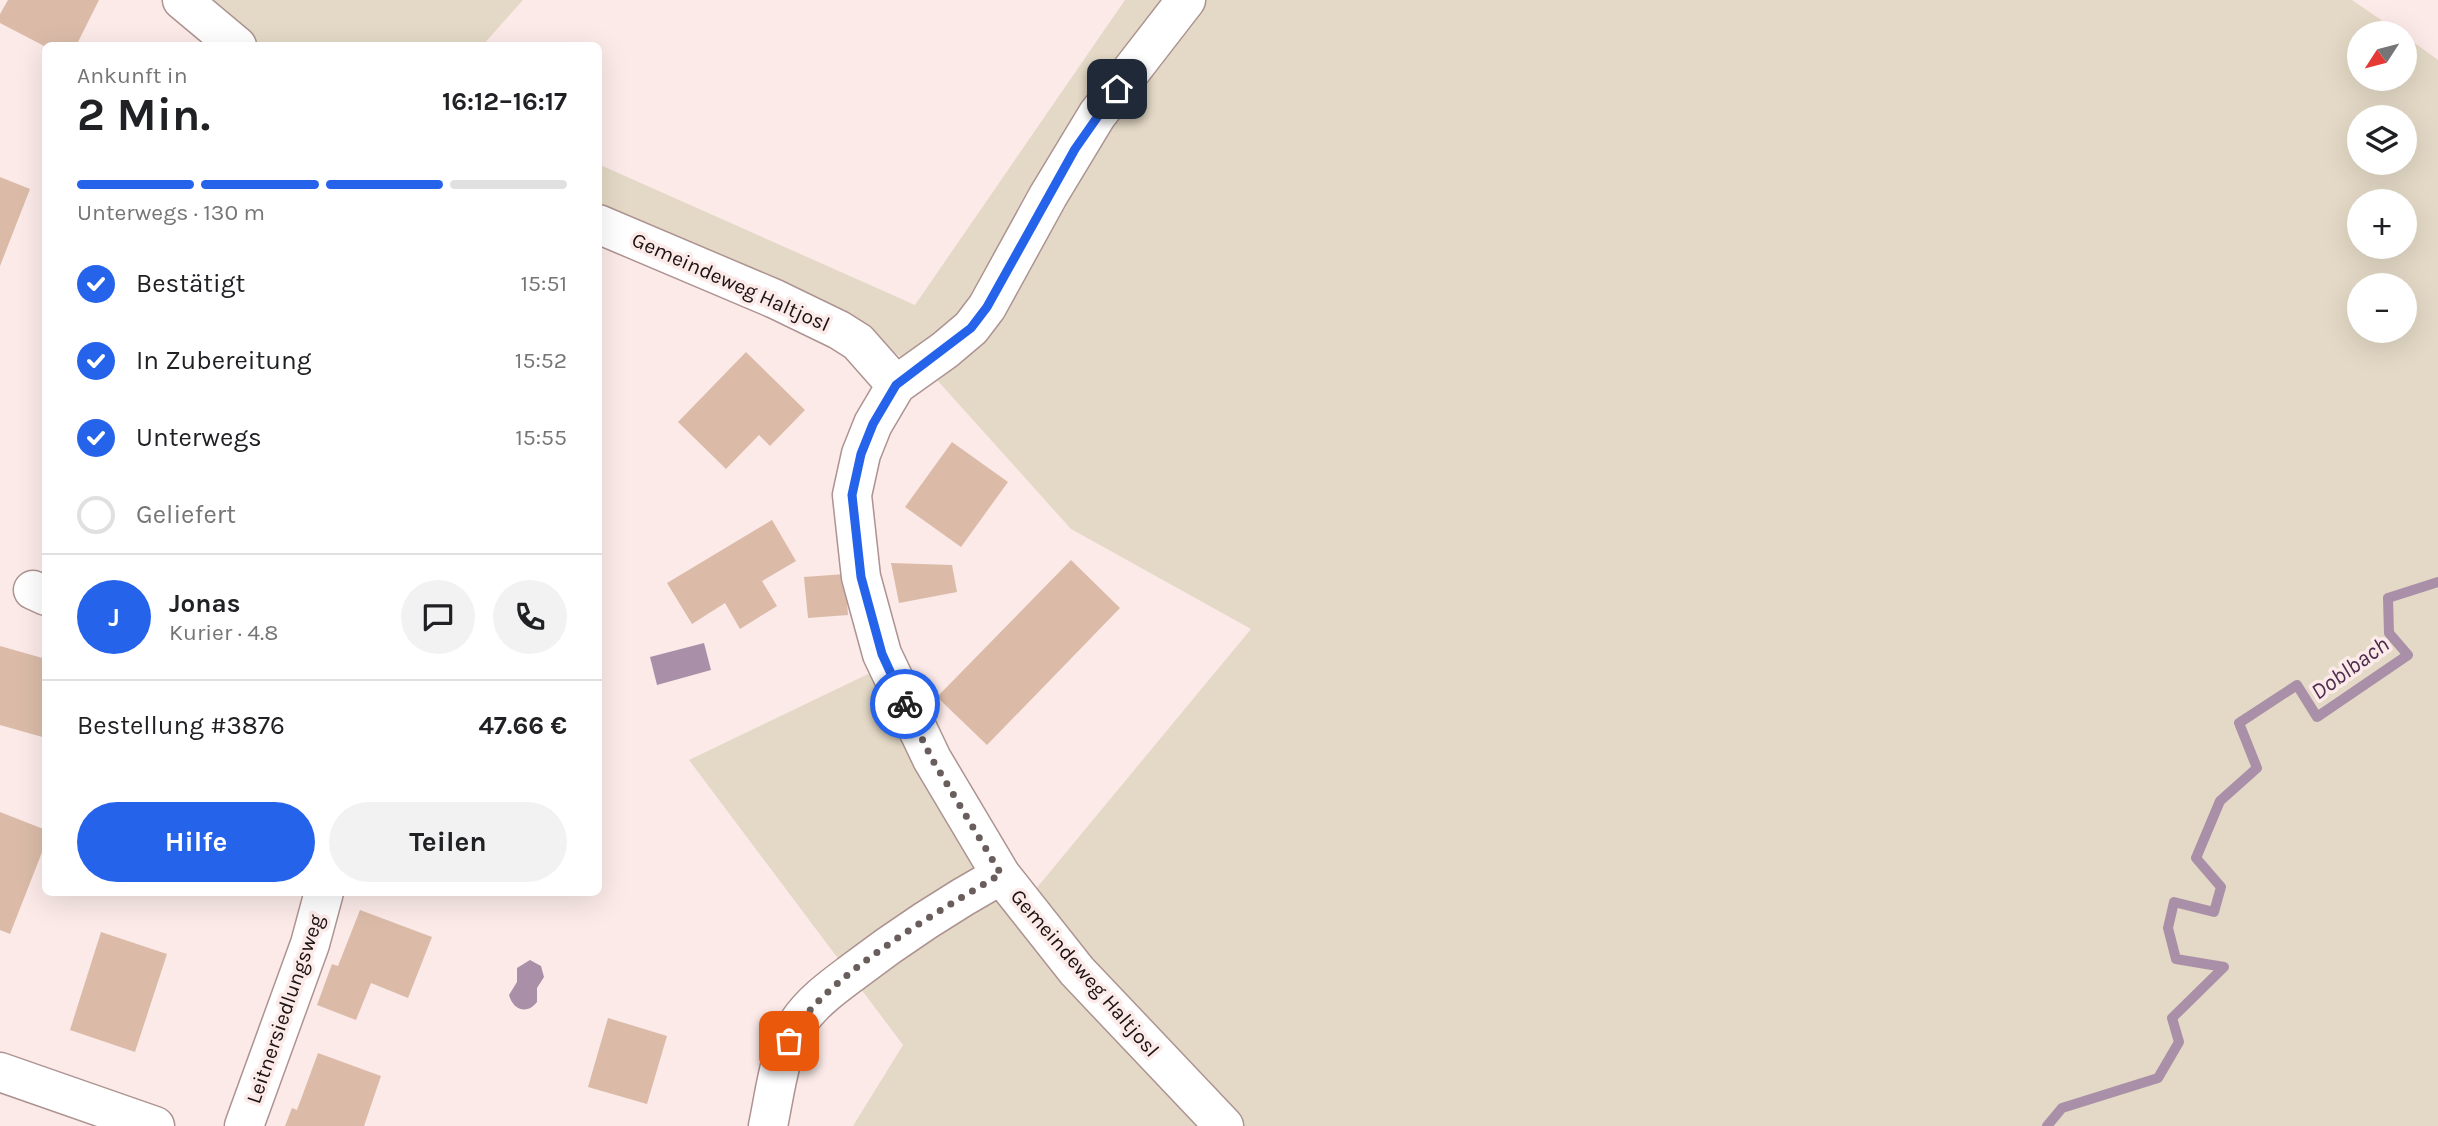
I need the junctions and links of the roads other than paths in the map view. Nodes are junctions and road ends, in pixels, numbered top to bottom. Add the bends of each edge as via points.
1 (182, 0) edge
2 (1186, 0) edge
3 (232, 42) edge
4 (602, 226) edge
5 (896, 385) junction
6 (1001, 874) junction
7 (323, 896) edge
8 (0, 1072) edge
9 (155, 1126) edge
10 (244, 1126) edge
11 (768, 1126) edge
12 (1224, 1126) edge

1 - 3 street
2 - 5 street via 1097,116 987,307 971,328
4 - 5 street, Gemeindeweg Haltjosl via 839,330 858,342
5 - 6 street, Gemeindeweg Haltjosl via 861,454 852,495 861,577 882,654 909,714
6 - 11 street via 911,931 810,1008 789,1041
6 - 12 street, Gemeindeweg Haltjosl via 1077,971
7 - 10 street, Leitnersiedlungsweg
8 - 9 street

